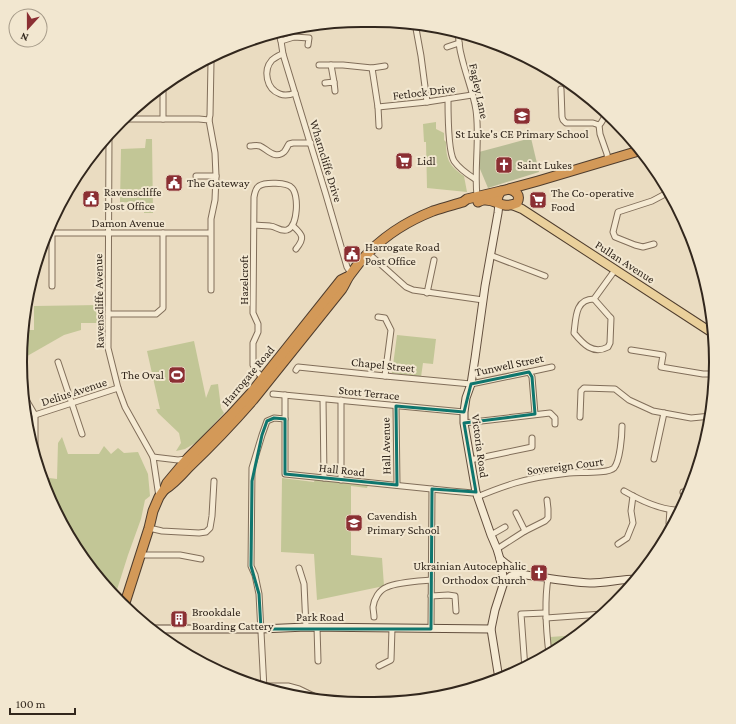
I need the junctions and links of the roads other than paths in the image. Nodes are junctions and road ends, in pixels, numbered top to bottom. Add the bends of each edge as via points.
1 (416, 30) edge
2 (280, 37) edge
3 (458, 37) edge
4 (281, 41) junction
5 (459, 43) junction
6 (308, 45) dead end
7 (446, 47) dead end
8 (283, 54) junction
9 (211, 64) edge
10 (318, 64) dead end
11 (331, 65) junction
12 (385, 66) dead end
13 (372, 68) junction
14 (334, 82) junction
15 (326, 83) dead end
16 (560, 89) dead end
17 (335, 91) dead end
18 (163, 92) edge
19 (295, 93) junction
20 (472, 95) junction
21 (448, 99) junction
22 (427, 102) junction
23 (378, 107) junction
24 (604, 118) edge
25 (131, 119) edge
26 (163, 119) junction
27 (209, 120) junction
28 (599, 125) junction
29 (379, 126) dead end
30 (109, 142) edge
31 (311, 143) junction
32 (250, 146) dead end
33 (635, 152) edge
34 (608, 160) junction
35 (196, 176) dead end
36 (216, 176) junction
37 (476, 181) junction
38 (538, 181) junction
39 (505, 190) junction
40 (664, 195) edge
41 (481, 197) junction
42 (509, 205) junction
43 (254, 226) junction
44 (293, 226) junction
45 (53, 233) edge
46 (108, 233) junction
47 (164, 233) junction
48 (210, 234) junction
49 (52, 236) edge
50 (654, 244) dead end
51 (296, 249) dead end
52 (368, 253) junction
53 (490, 255) junction
54 (434, 260) dead end
55 (615, 270) junction
56 (350, 275) junction
57 (545, 276) dead end
58 (52, 286) dead end
59 (211, 290) dead end
60 (428, 293) junction
61 (594, 298) junction
62 (483, 300) junction
63 (108, 314) junction
64 (378, 317) dead end
65 (707, 330) edge
66 (631, 350) dead end
67 (58, 362) dead end
68 (552, 367) dead end
69 (296, 370) dead end
70 (529, 372) junction
71 (708, 374) edge
72 (385, 376) junction
73 (263, 378) junction
74 (471, 384) junction
75 (118, 388) junction
76 (273, 394) dead end
77 (285, 395) junction
78 (323, 399) junction
79 (341, 400) junction
80 (72, 404) junction
81 (30, 406) edge
82 (396, 406) junction
83 (464, 412) junction
84 (664, 413) junction
85 (535, 414) junction
86 (36, 415) junction
87 (704, 417) edge
88 (580, 418) dead end
89 (285, 419) junction
90 (464, 423) junction
91 (555, 424) dead end
92 (622, 426) dead end
93 (34, 433) edge
94 (82, 434) dead end
95 (532, 438) dead end
96 (153, 457) junction
97 (188, 458) junction
98 (199, 459) junction
99 (654, 459) dead end
100 (470, 460) junction
101 (324, 478) junction
102 (341, 480) junction
103 (214, 481) dead end
104 (396, 485) junction
105 (432, 490) junction
106 (624, 491) dead end
107 (162, 494) junction
108 (476, 495) junction
109 (633, 496) junction
110 (547, 500) dead end
111 (516, 513) dead end
112 (671, 515) edge
113 (505, 527) dead end
114 (148, 528) junction
115 (525, 531) junction
116 (491, 535) junction
117 (618, 544) dead end
118 (497, 549) junction
119 (140, 555) junction
120 (201, 559) dead end
121 (500, 559) junction
122 (299, 568) dead end
123 (519, 574) junction
124 (548, 578) junction
125 (629, 579) edge
126 (431, 580) junction
127 (504, 582) junction
128 (431, 596) junction
129 (126, 600) edge
130 (456, 611) dead end
131 (595, 614) edge
132 (546, 616) junction
133 (374, 617) dead end
134 (306, 627) junction
135 (317, 627) junction
136 (392, 628) junction
137 (159, 629) edge
138 (261, 629) junction
139 (431, 629) junction
140 (491, 629) junction
141 (549, 648) edge
142 (524, 661) edge
143 (318, 662) dead end
144 (379, 666) dead end
145 (498, 673) edge
146 (264, 682) edge
147 (277, 686) edge
148 (306, 692) edge

1 - 22 street
2 - 4 street, Wharncliffe Drive
3 - 5 street, Fagley Lane
4 - 6 street via 294,37 309,38
4 - 8 street, Wharncliffe Drive
5 - 7 street
5 - 20 street, Fagley Lane
8 - 19 street, Wharncliffe Drive
8 - 19 street via 271,61 267,79 272,89 280,94
9 - 27 street
10 - 11 street
11 - 13 street
11 - 14 street
12 - 13 street
13 - 23 street, Fetlock Drive
14 - 15 street
14 - 17 street
16 - 28 street via 562,116 566,123
18 - 26 street
19 - 31 street, Wharncliffe Drive
20 - 21 street, Fetlock Drive
20 - 37 street, Fagley Lane via 477,122
21 - 22 street, Fetlock Drive
21 - 37 street via 453,160
22 - 23 street, Fetlock Drive
23 - 29 street, Fetlock Drive
24 - 28 street
25 - 26 street
26 - 27 street
27 - 36 street
28 - 34 street
30 - 46 street, Ravenscliffe Avenue
31 - 32 street via 289,144 284,152 276,155 262,147
31 - 56 street, Wharncliffe Drive
33 - 34 highway
34 - 38 highway
35 - 36 street
36 - 48 street
37 - 41 street, Fagley Lane
38 - 39 highway, Harrogate Road
38 - 42 highway via 526,188
39 - 41 highway, Harrogate Road
39 - 42 highway via 498,196
39 - 42 highway via 517,193
40 - 50 street via 618,212 613,232 615,237 635,245 643,247
41 - 42 highway, Harrogate Road
41 - 52 highway, Harrogate Road via 469,204 462,202 411,222
42 - 53 street, Victoria Road
42 - 55 main road, Pullan Avenue
43 - 44 street via 272,226 280,230 287,230
43 - 44 street, Hazelcroft via 255,191 264,184 280,184 293,188 296,196 296,219
43 - 73 street, Hazelcroft via 253,313 258,324 258,332 253,343 253,366
44 - 51 street via 302,236
45 - 46 street, Damon Avenue
46 - 47 street, Damon Avenue
46 - 63 street, Ravenscliffe Avenue
47 - 48 street, Damon Avenue
47 - 63 street via 163,308 156,314
48 - 59 street
49 - 58 street
52 - 56 highway, Harrogate Road
52 - 60 street via 406,287
53 - 57 street
53 - 62 street, Victoria Road
54 - 60 street
55 - 61 street
55 - 65 main road, Pullan Avenue
56 - 73 highway, Harrogate Road via 341,280
56 - 98 highway, Harrogate Road via 342,289 253,400
60 - 62 street
61 - 61 street via 581,302 577,309 574,333 588,348 604,350 610,343 611,318
62 - 74 street, Victoria Road
63 - 75 street, Ravenscliffe Avenue via 108,348
64 - 72 street via 385,318 391,330
66 - 71 street via 663,355 661,367
67 - 80 street
68 - 70 street, Tunwell Street
69 - 72 street, Chapel Street via 298,367
70 - 74 street, Tunwell Street
70 - 85 street via 532,377
72 - 74 street, Chapel Street
73 - 97 highway, Harrogate Road
74 - 83 street, Victoria Road
75 - 80 street, Delius Avenue
75 - 96 street, Ravenscliffe Avenue via 124,407
76 - 77 street, Stott Terrace
77 - 78 street, Stott Terrace
77 - 89 street, Hall Road
78 - 79 street, Stott Terrace
78 - 101 street
79 - 82 street, Stott Terrace
79 - 102 street
80 - 86 street, Delius Avenue
80 - 94 street
81 - 86 street
82 - 83 street, Stott Terrace
82 - 104 street, Hall Avenue
83 - 90 street, Victoria Road
84 - 87 street via 692,418
84 - 88 street via 629,400 615,389 584,388 581,391
84 - 99 street
85 - 90 street
85 - 91 street via 550,413 555,418
86 - 93 street
89 - 101 street, Hall Road via 285,474
89 - 138 street via 267,420 252,468 251,566 259,594
90 - 100 street, Victoria Road
92 - 108 street, Sovereign Court via 621,447 616,465 610,470 545,476
95 - 100 street via 532,447
96 - 97 street via 178,460
96 - 107 street, Ravenscliffe Avenue
97 - 98 street
97 - 107 highway, Harrogate Road via 167,483
98 - 107 highway, Harrogate Road
100 - 108 street, Victoria Road
101 - 102 street, Hall Road
102 - 104 street, Hall Road
103 - 114 street via 212,516 210,528 206,532 162,531
104 - 105 street, Hall Road
105 - 108 street, Hall Road
105 - 126 street
106 - 109 street
107 - 114 highway, Harrogate Road
108 - 116 street, Victoria Road
109 - 112 street via 673,510
109 - 117 street via 633,524 627,538
110 - 115 street via 548,518
111 - 115 street
113 - 116 street
114 - 119 highway, Harrogate Road
115 - 118 street
116 - 118 street, Victoria Road
118 - 121 street, Victoria Road
119 - 120 street via 180,555
119 - 129 highway, Harrogate Road
121 - 123 street
121 - 127 street, Victoria Road
122 - 134 street via 304,584
123 - 124 street
123 - 127 street
124 - 125 street via 592,583
124 - 132 street
126 - 128 street
126 - 133 street via 404,582 387,587 376,598 373,606
127 - 140 street, Victoria Road
128 - 130 street via 455,596
128 - 139 street
131 - 132 street
132 - 141 street
132 - 142 street via 521,614
134 - 135 street, Park Road
134 - 138 street, Park Road
135 - 136 street, Park Road
135 - 143 street
136 - 139 street, Park Road
136 - 144 street via 391,660
137 - 138 street, Park Road
138 - 146 street
139 - 140 street, Park Road
140 - 145 street, Victoria Road
147 - 148 street via 288,686

